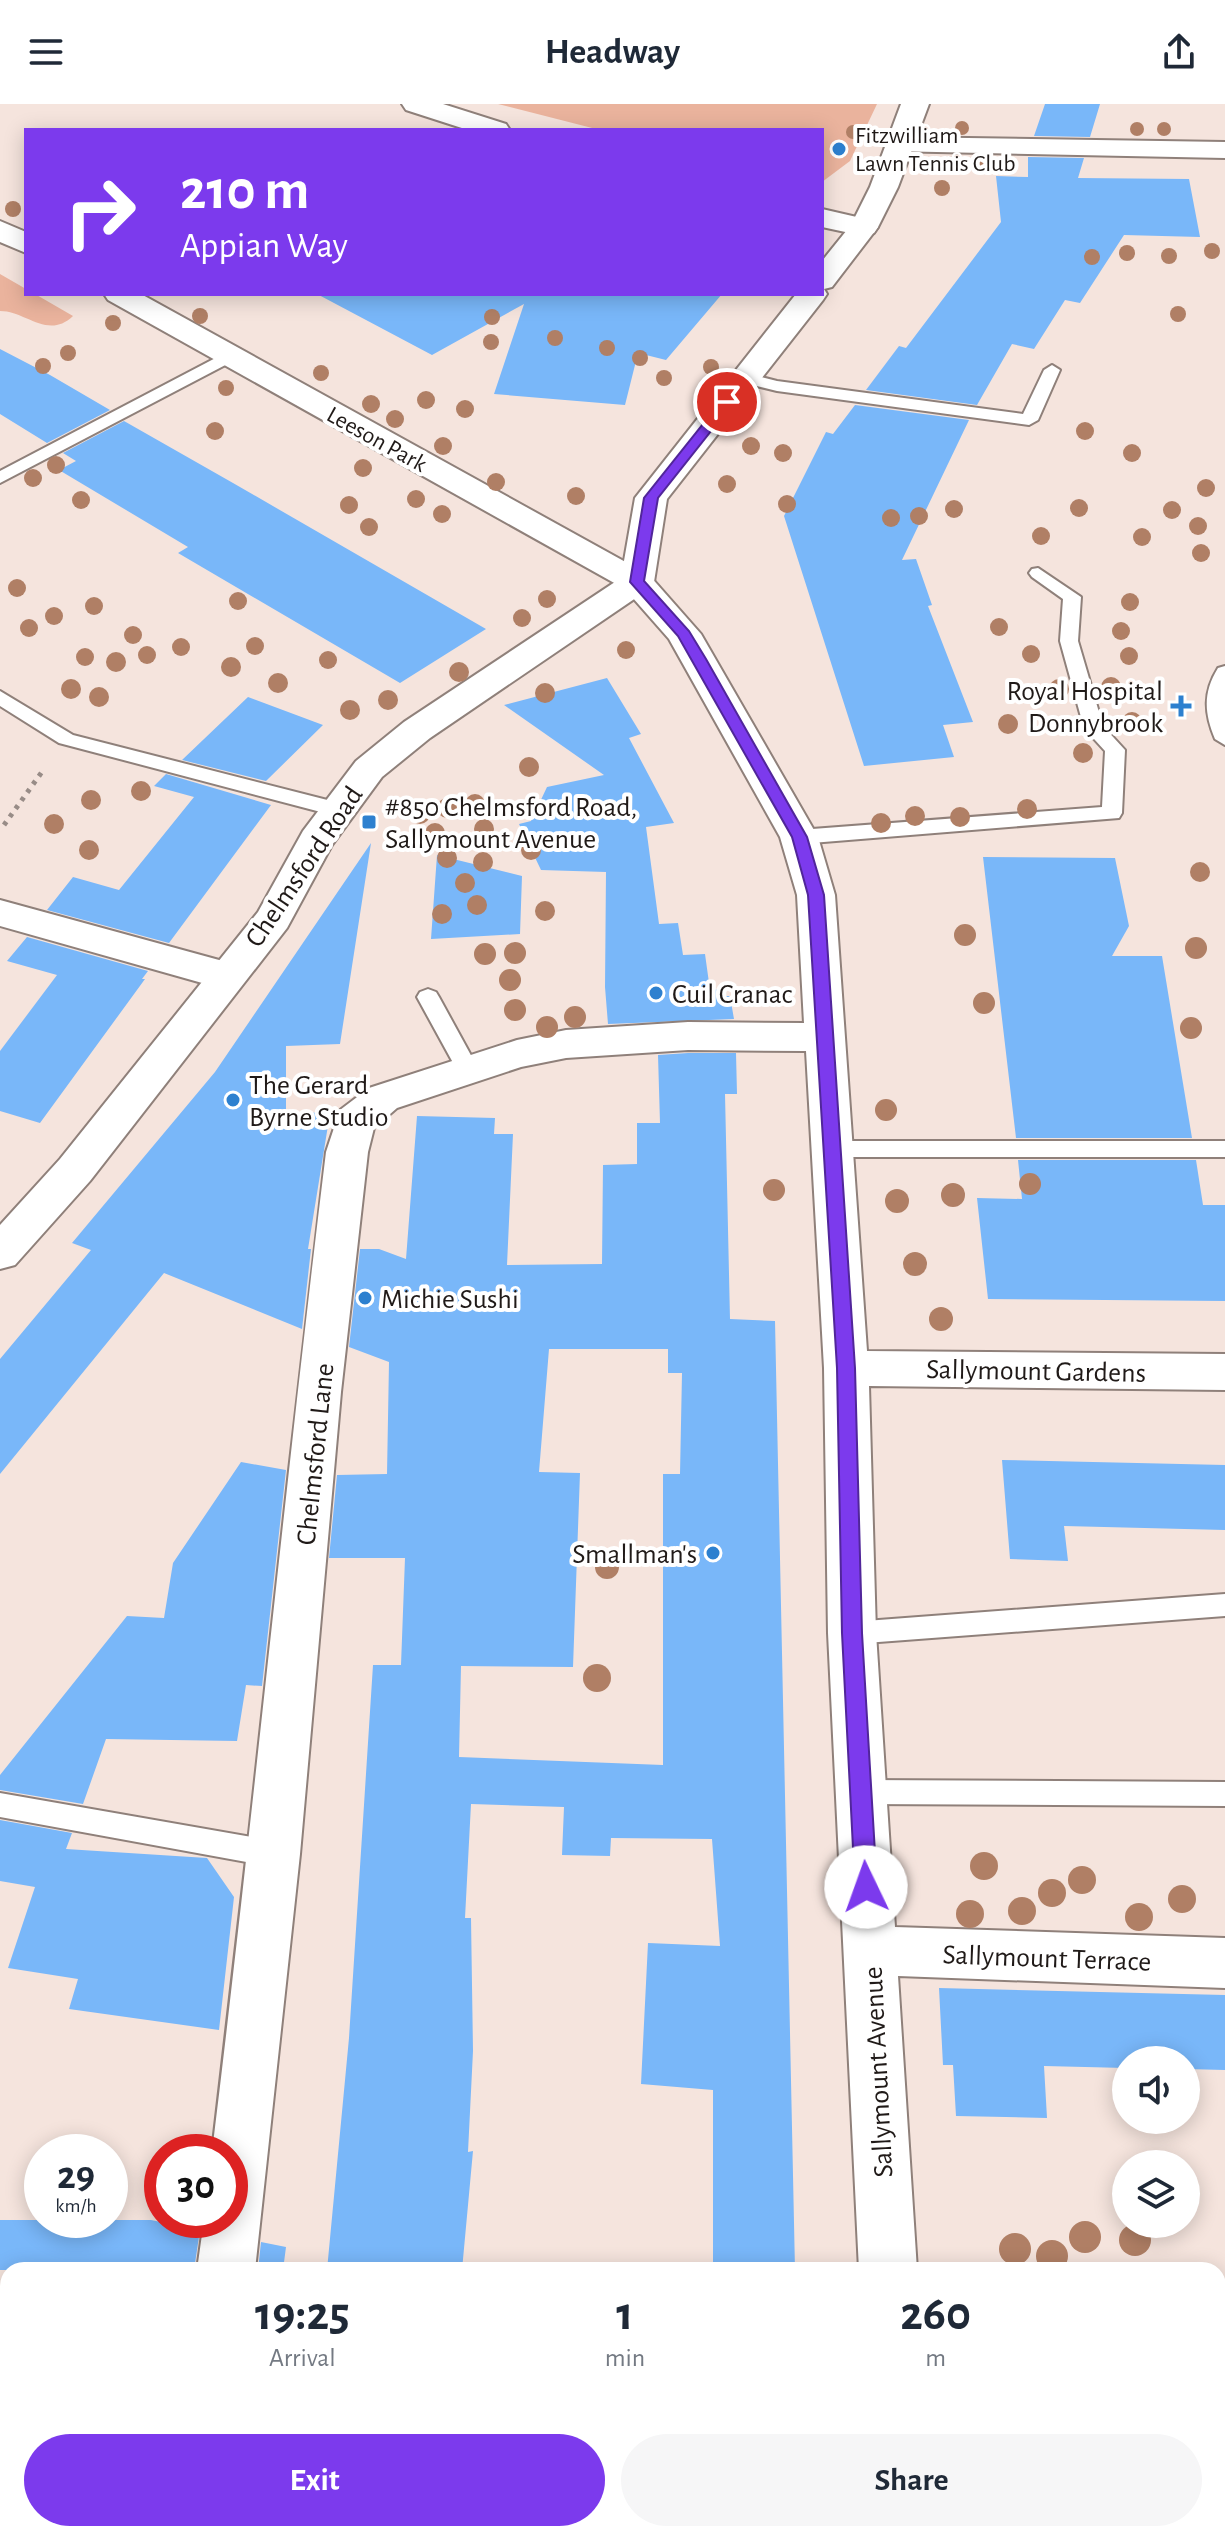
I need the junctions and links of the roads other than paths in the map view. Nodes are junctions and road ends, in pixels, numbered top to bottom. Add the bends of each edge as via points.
1 (416, 104) edge
2 (915, 104) edge
3 (490, 128) edge
4 (900, 145) junction
5 (1225, 150) edge
6 (824, 218) edge
7 (864, 227) junction
8 (0, 230) edge
9 (24, 243) edge
10 (824, 278) edge
11 (122, 296) edge
12 (810, 296) edge
13 (227, 357) junction
14 (1052, 370) dead end
15 (746, 378) junction
16 (0, 478) edge
17 (1038, 573) dead end
18 (637, 582) junction
19 (1225, 672) edge
20 (0, 697) edge
21 (1225, 739) edge
22 (336, 809) junction
23 (799, 837) junction
24 (0, 913) edge
25 (227, 976) junction
26 (428, 997) dead end
27 (824, 1037) junction
28 (468, 1070) junction
29 (830, 1149) junction
30 (1225, 1149) edge
31 (0, 1253) edge
32 (846, 1368) junction
33 (1225, 1372) edge
34 (1225, 1605) edge
35 (852, 1633) junction
36 (860, 1792) junction
37 (1225, 1794) edge
38 (0, 1805) edge
39 (274, 1854) junction
40 (870, 1951) junction
41 (1225, 1963) edge
42 (227, 2262) edge
43 (888, 2262) edge

1 - 3 street
2 - 4 street
4 - 5 street
4 - 7 street
6 - 7 street
7 - 10 street
8 - 9 street
11 - 13 street, Leeson Park
12 - 15 street
13 - 16 lane
13 - 18 street, Leeson Park
14 - 15 lane via 1029,420
15 - 18 street via 651,498
17 - 23 lane via 1072,597 1069,641 1094,728 1115,750 1112,813
18 - 22 street, Chelmsford Road via 392,748
18 - 23 street, Sallymount Avenue via 684,634
19 - 21 lane via 1213,711
20 - 22 lane via 66,739
22 - 25 street, Chelmsford Road via 273,919
23 - 27 street, Sallymount Avenue via 816,895
24 - 25 street
25 - 31 street, Chelmsford Road via 75,1170
26 - 28 lane
27 - 28 street, Chelmsford Lane via 688,1036 566,1044
27 - 29 street, Sallymount Avenue
28 - 39 street, Chelmsford Lane via 383,1098 355,1121 350,1137
29 - 30 lane
29 - 32 street, Sallymount Avenue
32 - 33 street, Sallymount Gardens
32 - 35 street, Sallymount Avenue
34 - 35 lane
35 - 36 street, Sallymount Avenue
36 - 37 lane
36 - 40 street, Sallymount Avenue
38 - 39 lane
39 - 42 street, Chelmsford Lane
40 - 41 street, Sallymount Terrace
40 - 43 street, Sallymount Avenue

